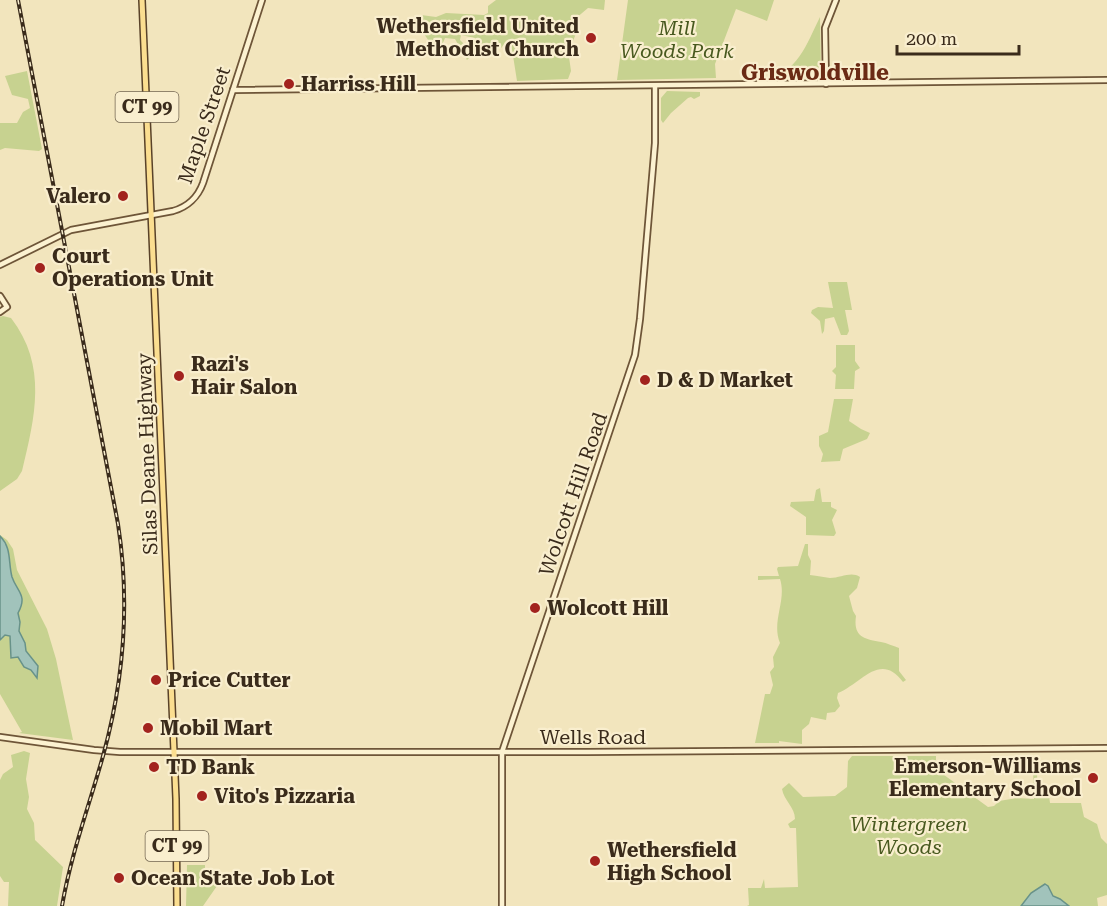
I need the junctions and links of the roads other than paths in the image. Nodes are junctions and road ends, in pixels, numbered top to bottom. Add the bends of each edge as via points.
1 (142, 0) edge
2 (262, 0) edge
3 (836, 0) edge
4 (1107, 80) edge
5 (826, 84) junction
6 (656, 86) junction
7 (233, 90) junction
8 (151, 213) junction
9 (0, 265) edge
10 (0, 296) edge
11 (0, 312) edge
12 (0, 737) edge
13 (1107, 748) edge
14 (174, 752) junction
15 (502, 753) junction
16 (177, 906) edge
17 (502, 906) edge

1 - 8 main road, Silas Deane Highway / CT 99
2 - 7 main road, Maple Street
3 - 5 main road via 825,28
4 - 5 main road
5 - 6 main road
6 - 7 main road
6 - 15 main road, Wolcott Hill Road via 654,154 635,355
7 - 8 main road, Maple Street via 199,192 180,208
8 - 9 main road, Maple Street via 71,230
8 - 14 main road, Silas Deane Highway / CT 99
10 - 11 main road via 7,307
12 - 14 main road, Wells Road via 109,752
13 - 15 main road, Wells Road
14 - 15 main road, Wells Road
14 - 16 main road, Silas Deane Highway / CT 99
15 - 17 main road, Wolcott Hill Road

